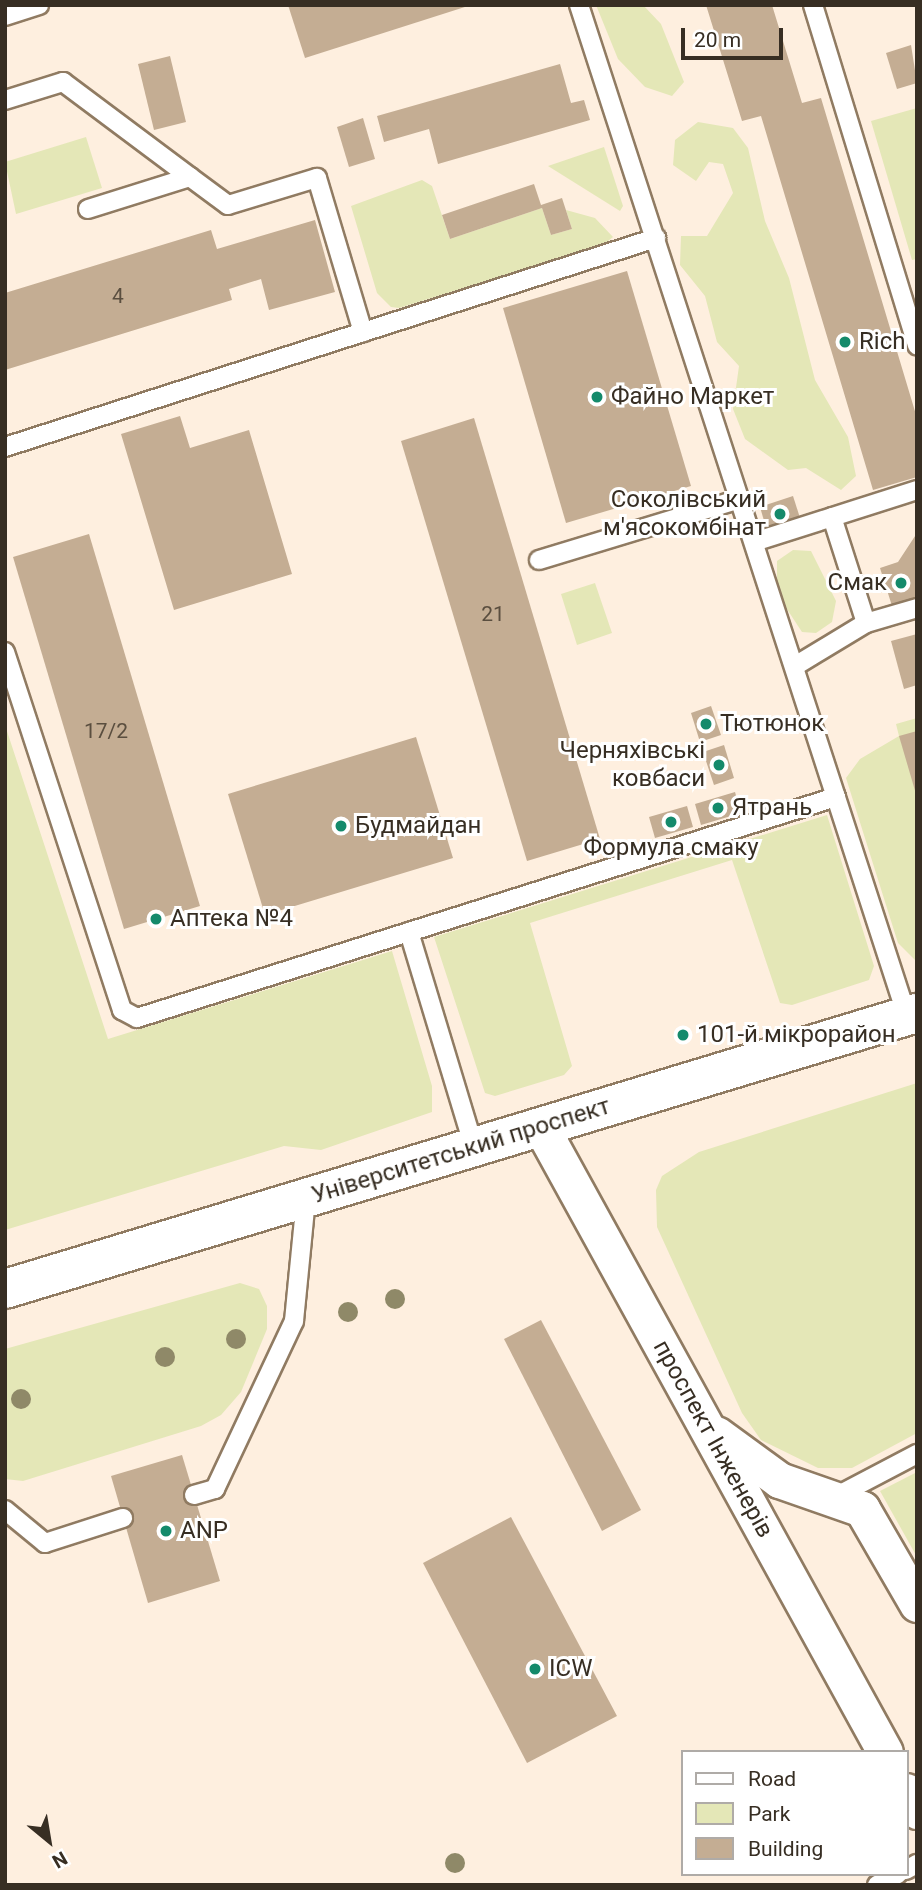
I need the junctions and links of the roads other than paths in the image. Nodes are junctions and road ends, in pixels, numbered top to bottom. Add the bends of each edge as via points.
1 (39, 5) edge
2 (579, 5) edge
3 (813, 5) edge
4 (5, 16) edge
5 (5, 100) edge
6 (190, 177) junction
7 (88, 209) dead end
8 (656, 238) junction
9 (363, 332) junction
10 (917, 345) edge
11 (5, 447) edge
12 (917, 490) edge
13 (740, 499) junction
14 (832, 517) junction
15 (754, 542) junction
16 (539, 560) dead end
17 (917, 608) edge
18 (866, 623) junction
19 (5, 652) edge
20 (794, 666) junction
21 (836, 797) junction
22 (409, 932) junction
23 (912, 1015) edge
24 (541, 1127) junction
25 (474, 1147) junction
26 (306, 1198) junction
27 (5, 1289) edge
28 (706, 1426) junction
29 (917, 1454) edge
30 (194, 1495) dead end
31 (835, 1497) junction
32 (5, 1510) edge
33 (123, 1518) dead end
34 (917, 1604) edge
35 (883, 1750) edge
36 (908, 1795) edge
37 (917, 1811) edge
38 (894, 1876) edge
39 (877, 1885) edge

1 - 4 lane
2 - 8 lane
3 - 10 lane
5 - 6 lane via 63,82
6 - 7 lane
6 - 9 lane via 228,205 317,178
8 - 9 lane
8 - 13 lane
9 - 11 lane
12 - 14 lane
13 - 15 lane
13 - 16 lane
14 - 15 lane
14 - 18 lane
15 - 20 lane
17 - 18 lane
18 - 20 lane
19 - 22 lane via 122,1010 137,1018
20 - 21 lane
21 - 22 lane
21 - 23 lane
22 - 25 lane
23 - 24 main road, Університетський проспект
24 - 25 main road, Університетський проспект
24 - 28 street, проспект Інженерів
25 - 26 main road, Університетський проспект
26 - 27 main road, Університетський проспект
26 - 30 lane via 294,1321 215,1489
28 - 31 street via 779,1480
28 - 35 street, проспект Інженерів
29 - 31 lane
31 - 34 street via 862,1509
32 - 33 lane via 46,1543
36 - 37 street
38 - 39 lane

